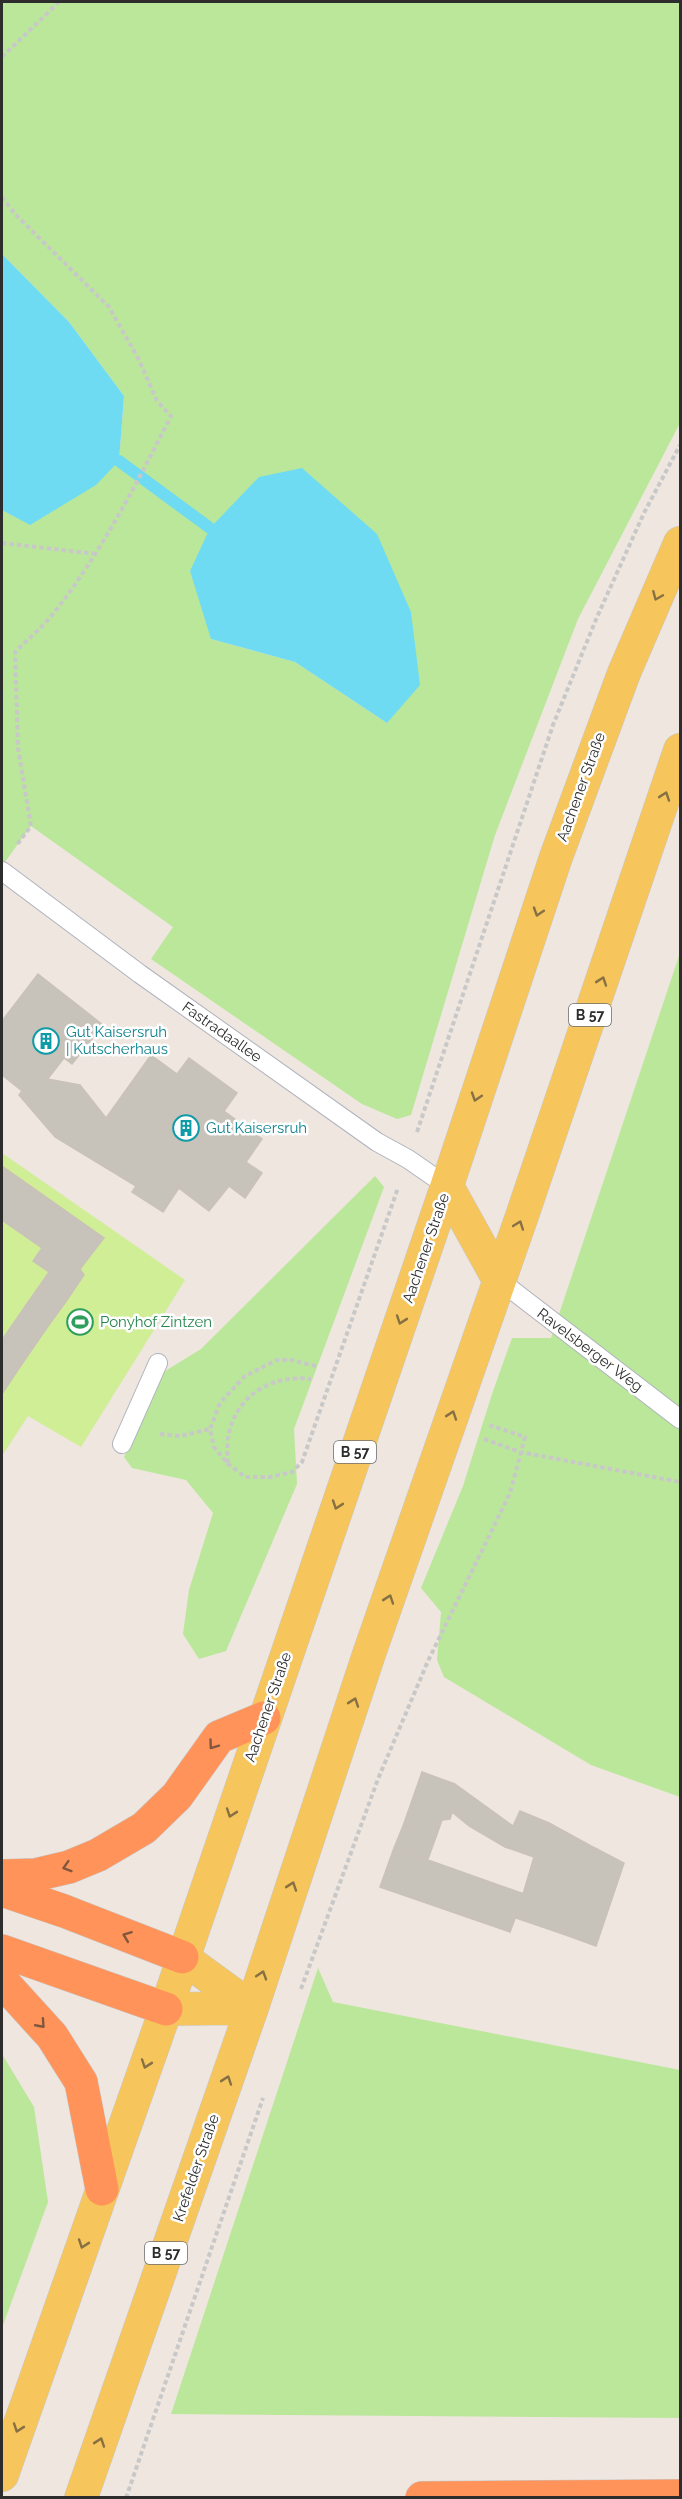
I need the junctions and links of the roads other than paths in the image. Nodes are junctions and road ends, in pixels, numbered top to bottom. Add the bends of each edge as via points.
1 (681, 543) edge
2 (681, 750) edge
3 (2, 872) edge
4 (447, 1186) junction
5 (499, 1280) junction
6 (158, 1363) dead end
7 (681, 1419) edge
8 (122, 1444) dead end
9 (264, 1718) junction
10 (2, 1876) edge
11 (2, 1890) edge
12 (2, 1951) edge
13 (182, 1957) junction
14 (2, 1981) edge
15 (252, 2008) junction
16 (166, 2009) junction
17 (102, 2189) junction
18 (2, 2475) edge
19 (681, 2496) edge
20 (81, 2498) edge
21 (422, 2498) edge

1 -> 4 main road, Aachener Straße / B 57 via 624,673 556,857
5 -> 2 main road, B 57
3 - 4 lane, Fastradaallee via 377,1142
4 - 5 main road
4 -> 9 main road, Aachener Straße / B 57
5 - 7 lane, Ravelsberger Weg
15 -> 5 main road, Krefelder Straße / B 57
6 - 8 lane
9 -> 10 highway via 219,1737 177,1796 144,1828 69,1867 35,1875
9 -> 13 main road, Aachener Straße / B 57
13 -> 11 highway
12 - 16 highway
13 - 15 main road
13 - 16 main road, B 57
14 -> 17 highway via 52,2036 81,2082
15 - 16 main road
20 -> 15 main road, Krefelder Straße / B 57
16 -> 17 main road, B 57
17 -> 18 main road, B 57
19 - 21 highway

